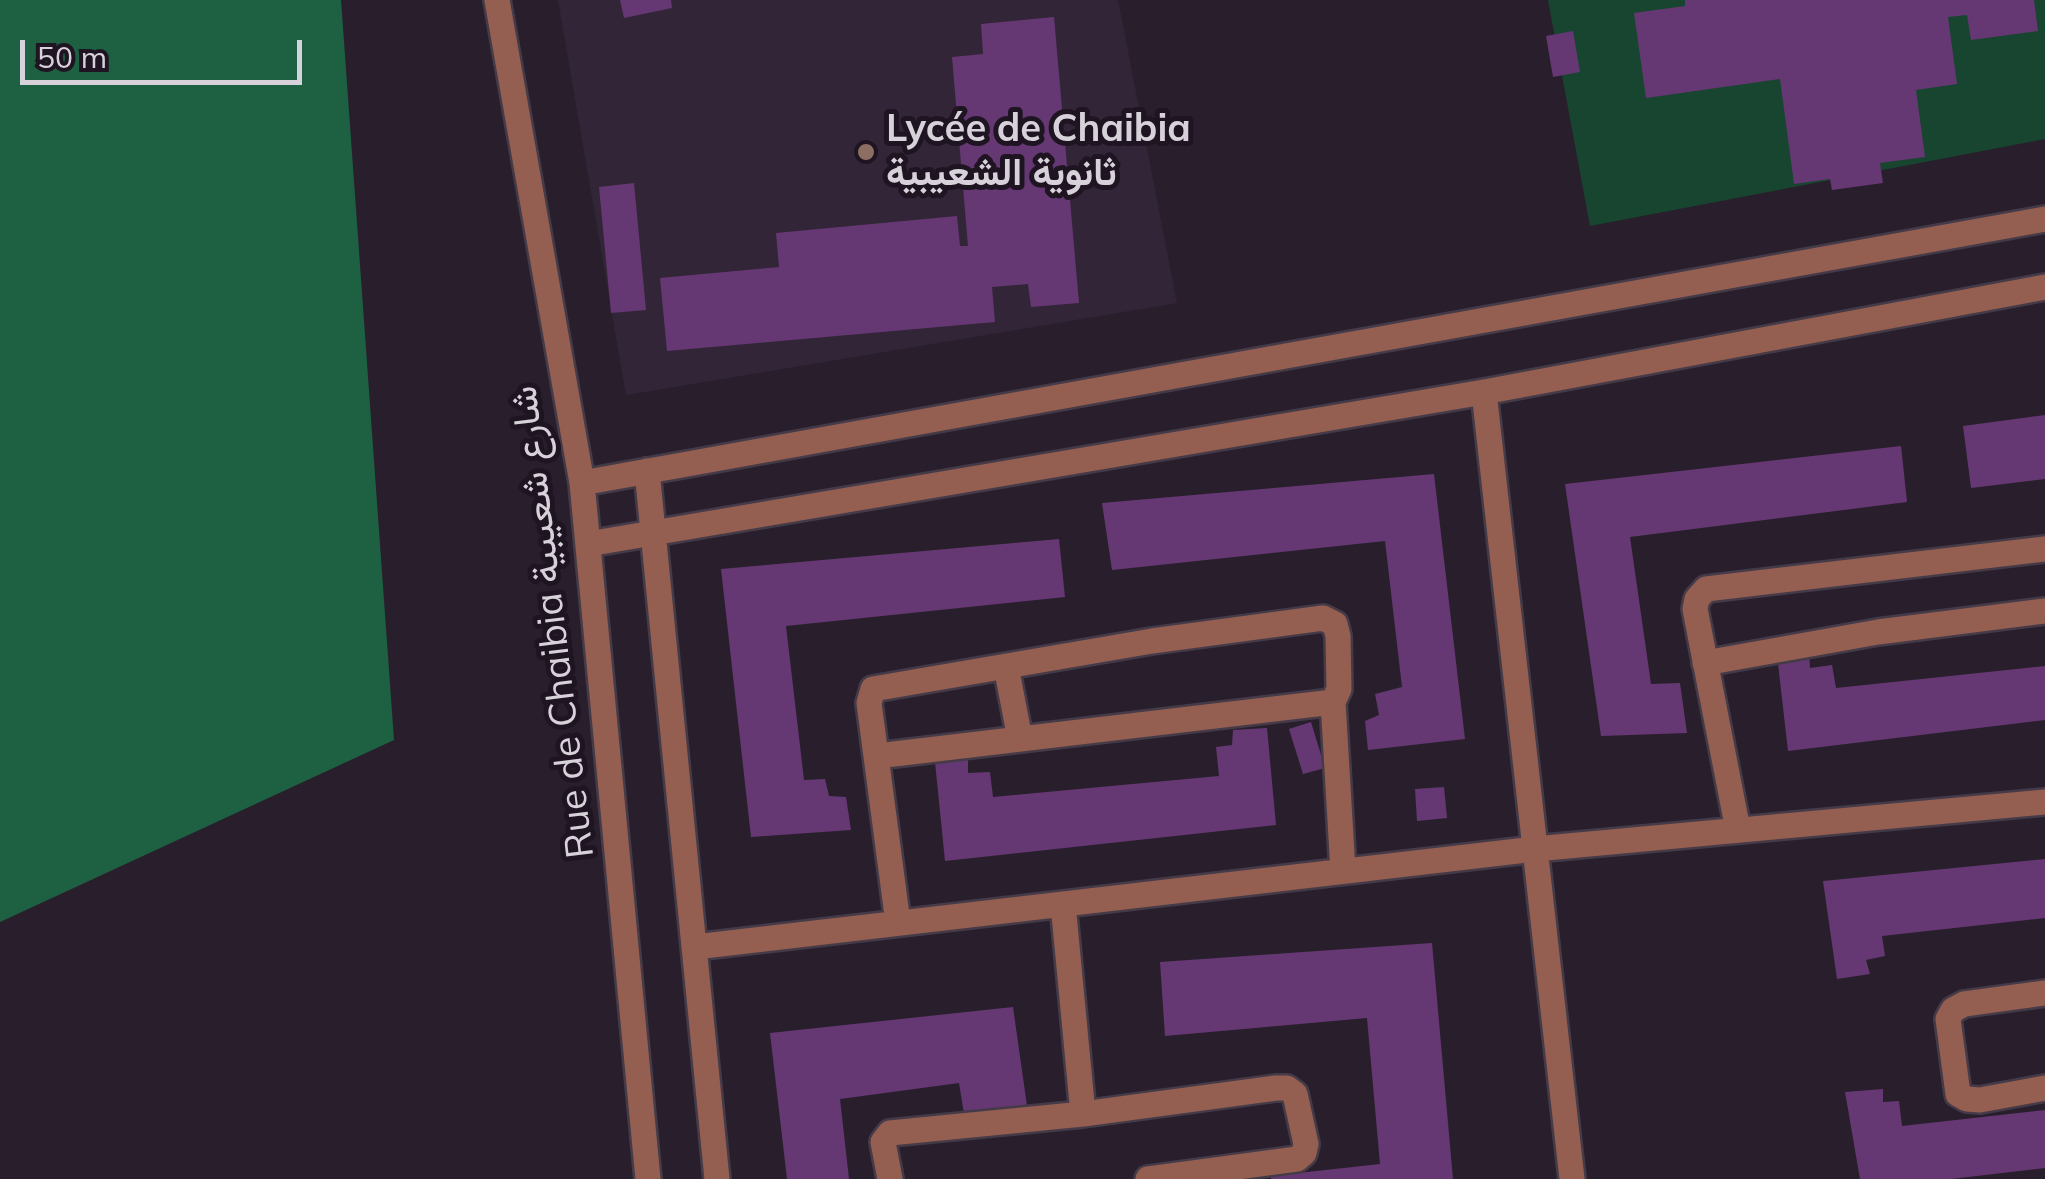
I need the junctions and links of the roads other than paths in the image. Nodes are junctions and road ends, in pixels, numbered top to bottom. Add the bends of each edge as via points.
1 (496, 0) edge
2 (2045, 219) edge
3 (2045, 286) edge
4 (1484, 392) junction
5 (647, 472) junction
6 (582, 483) junction
7 (653, 534) junction
8 (588, 544) junction
9 (2045, 549) edge
10 (2045, 611) edge
11 (1705, 663) junction
12 (1006, 666) junction
13 (1333, 702) junction
14 (1020, 739) junction
15 (876, 756) junction
16 (2045, 802) edge
17 (1738, 830) junction
18 (1535, 849) junction
19 (1343, 871) junction
20 (1063, 904) junction
21 (898, 923) junction
22 (695, 946) junction
23 (2045, 994) edge
24 (2045, 1088) edge
25 (1083, 1114) junction
26 (648, 1179) edge
27 (717, 1179) edge
28 (890, 1179) edge
29 (1148, 1179) edge
30 (1572, 1179) edge

1 - 6 street, Rue de Chaibia شارع شعيبية
2 - 5 street
3 - 4 street
4 - 7 street
4 - 18 street
5 - 6 street
5 - 7 street
6 - 8 street, Rue de Chaibia شارع شعيبية
7 - 8 street
7 - 22 street
8 - 26 street, Rue de Chaibia شارع شعيبية
9 - 11 street via 1706,588 1695,609
10 - 11 street
11 - 17 street
12 - 13 street via 1322,618 1338,636 1339,689
12 - 14 street
12 - 15 street via 873,689
13 - 14 street
13 - 19 street
14 - 15 street
15 - 21 street
16 - 17 street
17 - 18 street
18 - 19 street
18 - 30 street
19 - 20 street
20 - 21 street
20 - 25 street
21 - 22 street
22 - 27 street
23 - 24 street via 1964,1004 1948,1019 1958,1094 1980,1100
25 - 28 street via 890,1133 883,1142
25 - 29 street via 1276,1088 1295,1094 1306,1144 1296,1159

